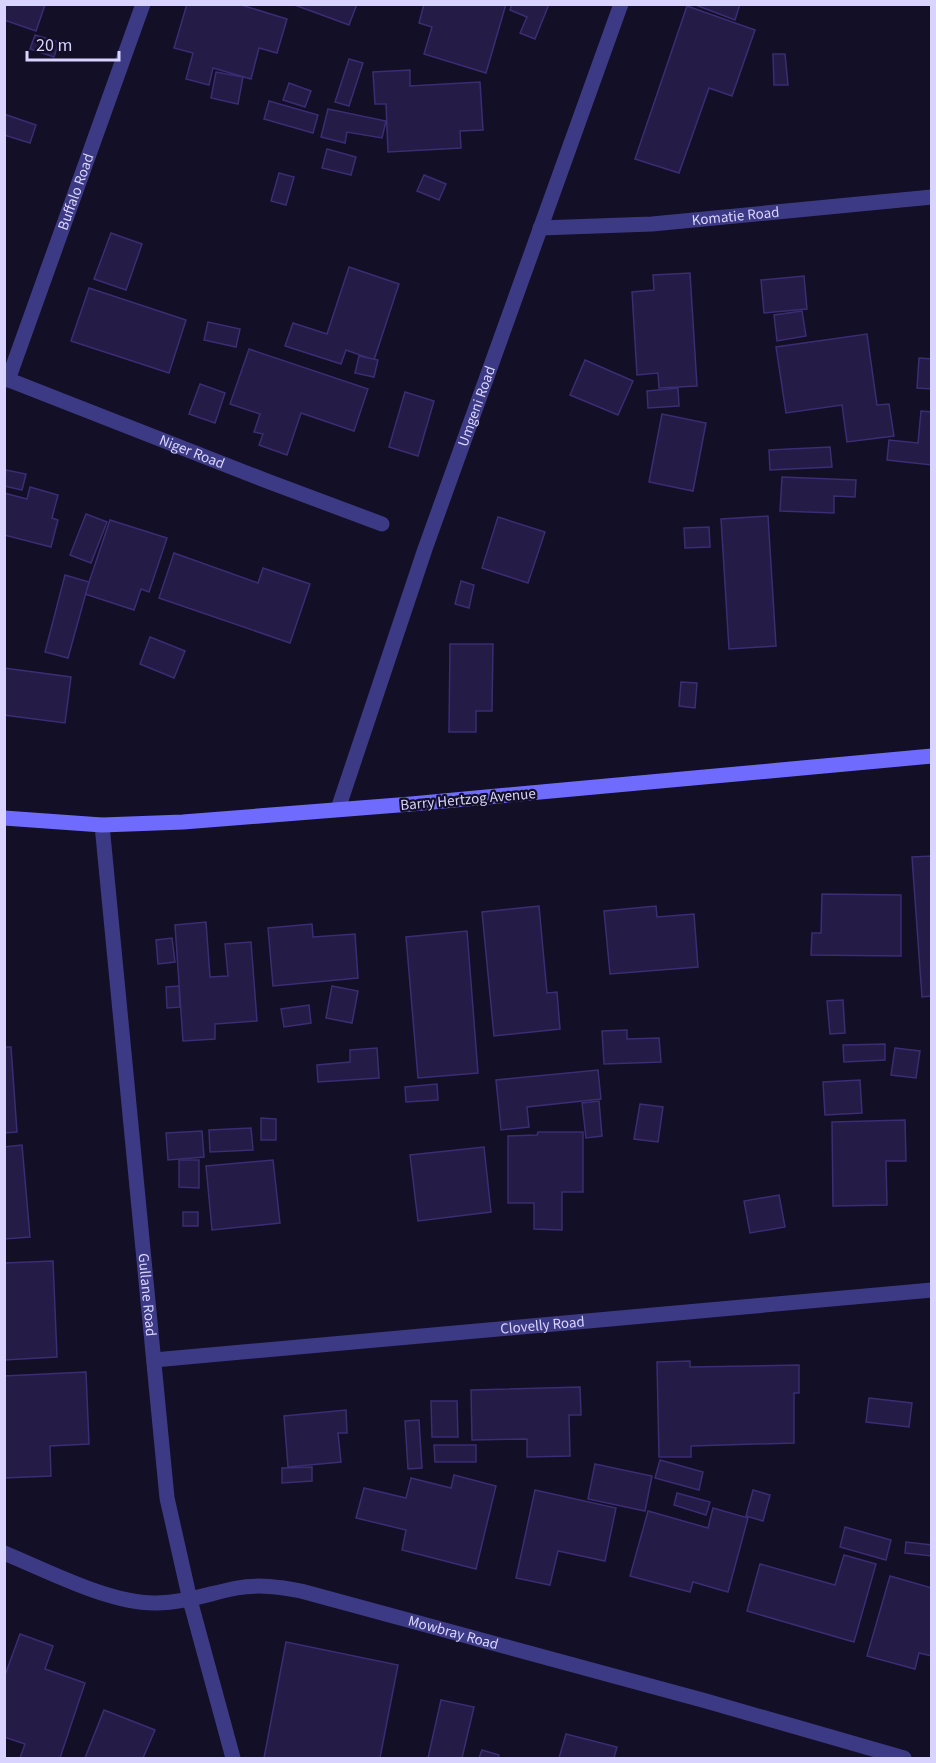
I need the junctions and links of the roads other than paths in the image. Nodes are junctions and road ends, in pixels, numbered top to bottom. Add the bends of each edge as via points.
1 (143, 4) edge
2 (621, 4) edge
3 (932, 196) edge
4 (540, 228) junction
5 (6, 379) edge
6 (382, 524) dead end
7 (932, 756) edge
8 (338, 809) junction
9 (4, 818) edge
10 (102, 825) junction
11 (932, 1290) edge
12 (154, 1360) junction
13 (4, 1553) edge
14 (190, 1600) junction
15 (232, 1758) edge
16 (904, 1758) edge

1 - 5 street, Buffalo Road
2 - 4 street, Umgeni Road
3 - 4 street, Komatie Road via 652,224
4 - 8 street, Umgeni Road via 425,549
5 - 6 street, Niger Road
7 - 8 main road, Barry Hertzog Avenue
8 - 10 main road, Barry Hertzog Avenue
9 - 10 main road, Barry Hertzog Avenue
10 - 12 street, Gullane Road
11 - 12 street, Clovelly Road
12 - 14 street, Gullane Road via 167,1498
13 - 14 street, Mowbray Road via 129,1602
14 - 15 street, Gullane Road
14 - 16 street, Mowbray Road via 258,1586 301,1591

